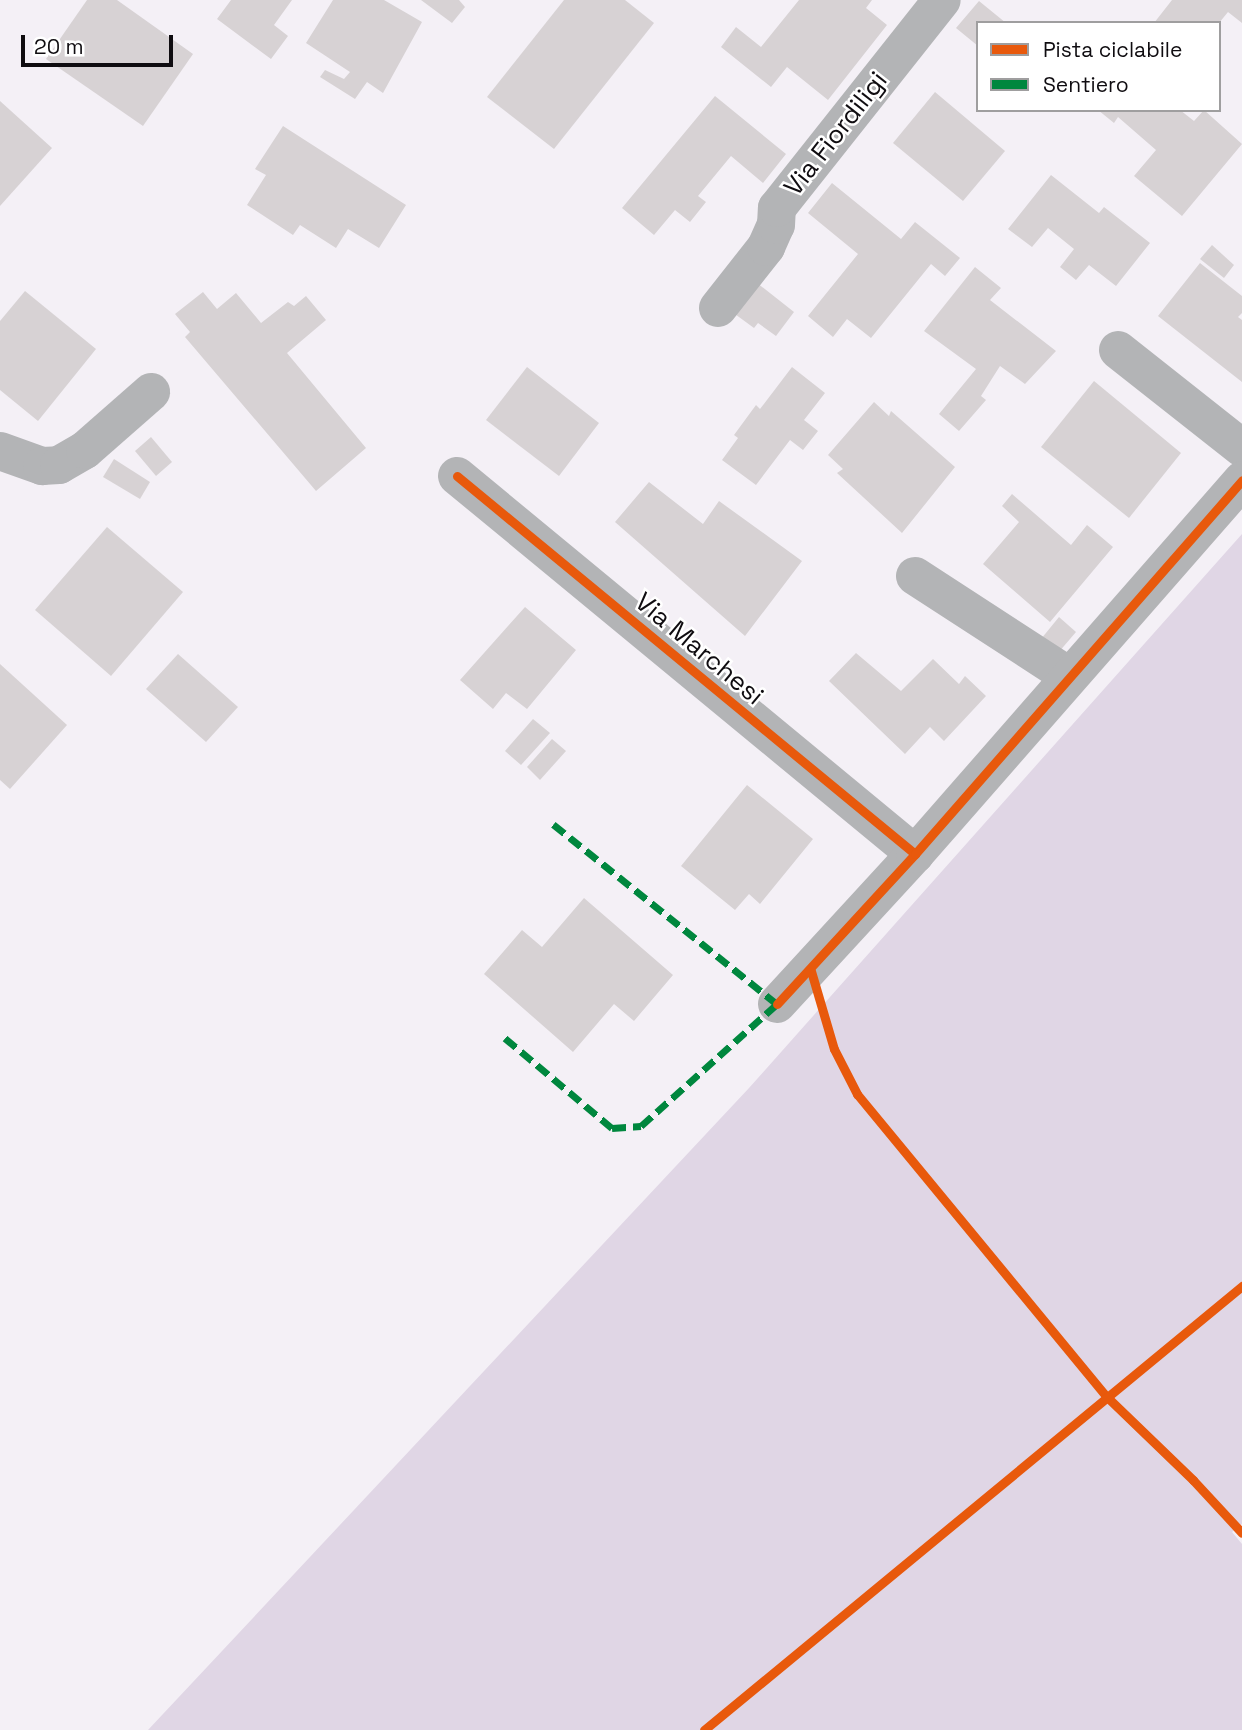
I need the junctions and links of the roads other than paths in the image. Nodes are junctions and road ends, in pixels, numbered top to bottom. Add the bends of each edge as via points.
1 (942, 0) edge
2 (718, 308) dead end
3 (1118, 350) dead end
4 (151, 391) dead end
5 (1242, 448) edge
6 (0, 451) edge
7 (457, 475) dead end
8 (1242, 480) edge
9 (915, 576) dead end
10 (1069, 676) junction
11 (915, 854) junction
12 (777, 1004) dead end

1 - 2 street, Via Fiordiligi via 777,208 776,225 765,247
3 - 5 street
4 - 6 street via 85,450 59,466 42,466
7 - 11 street, Via Marchesi
8 - 10 street
9 - 10 street
10 - 11 street
11 - 12 street

